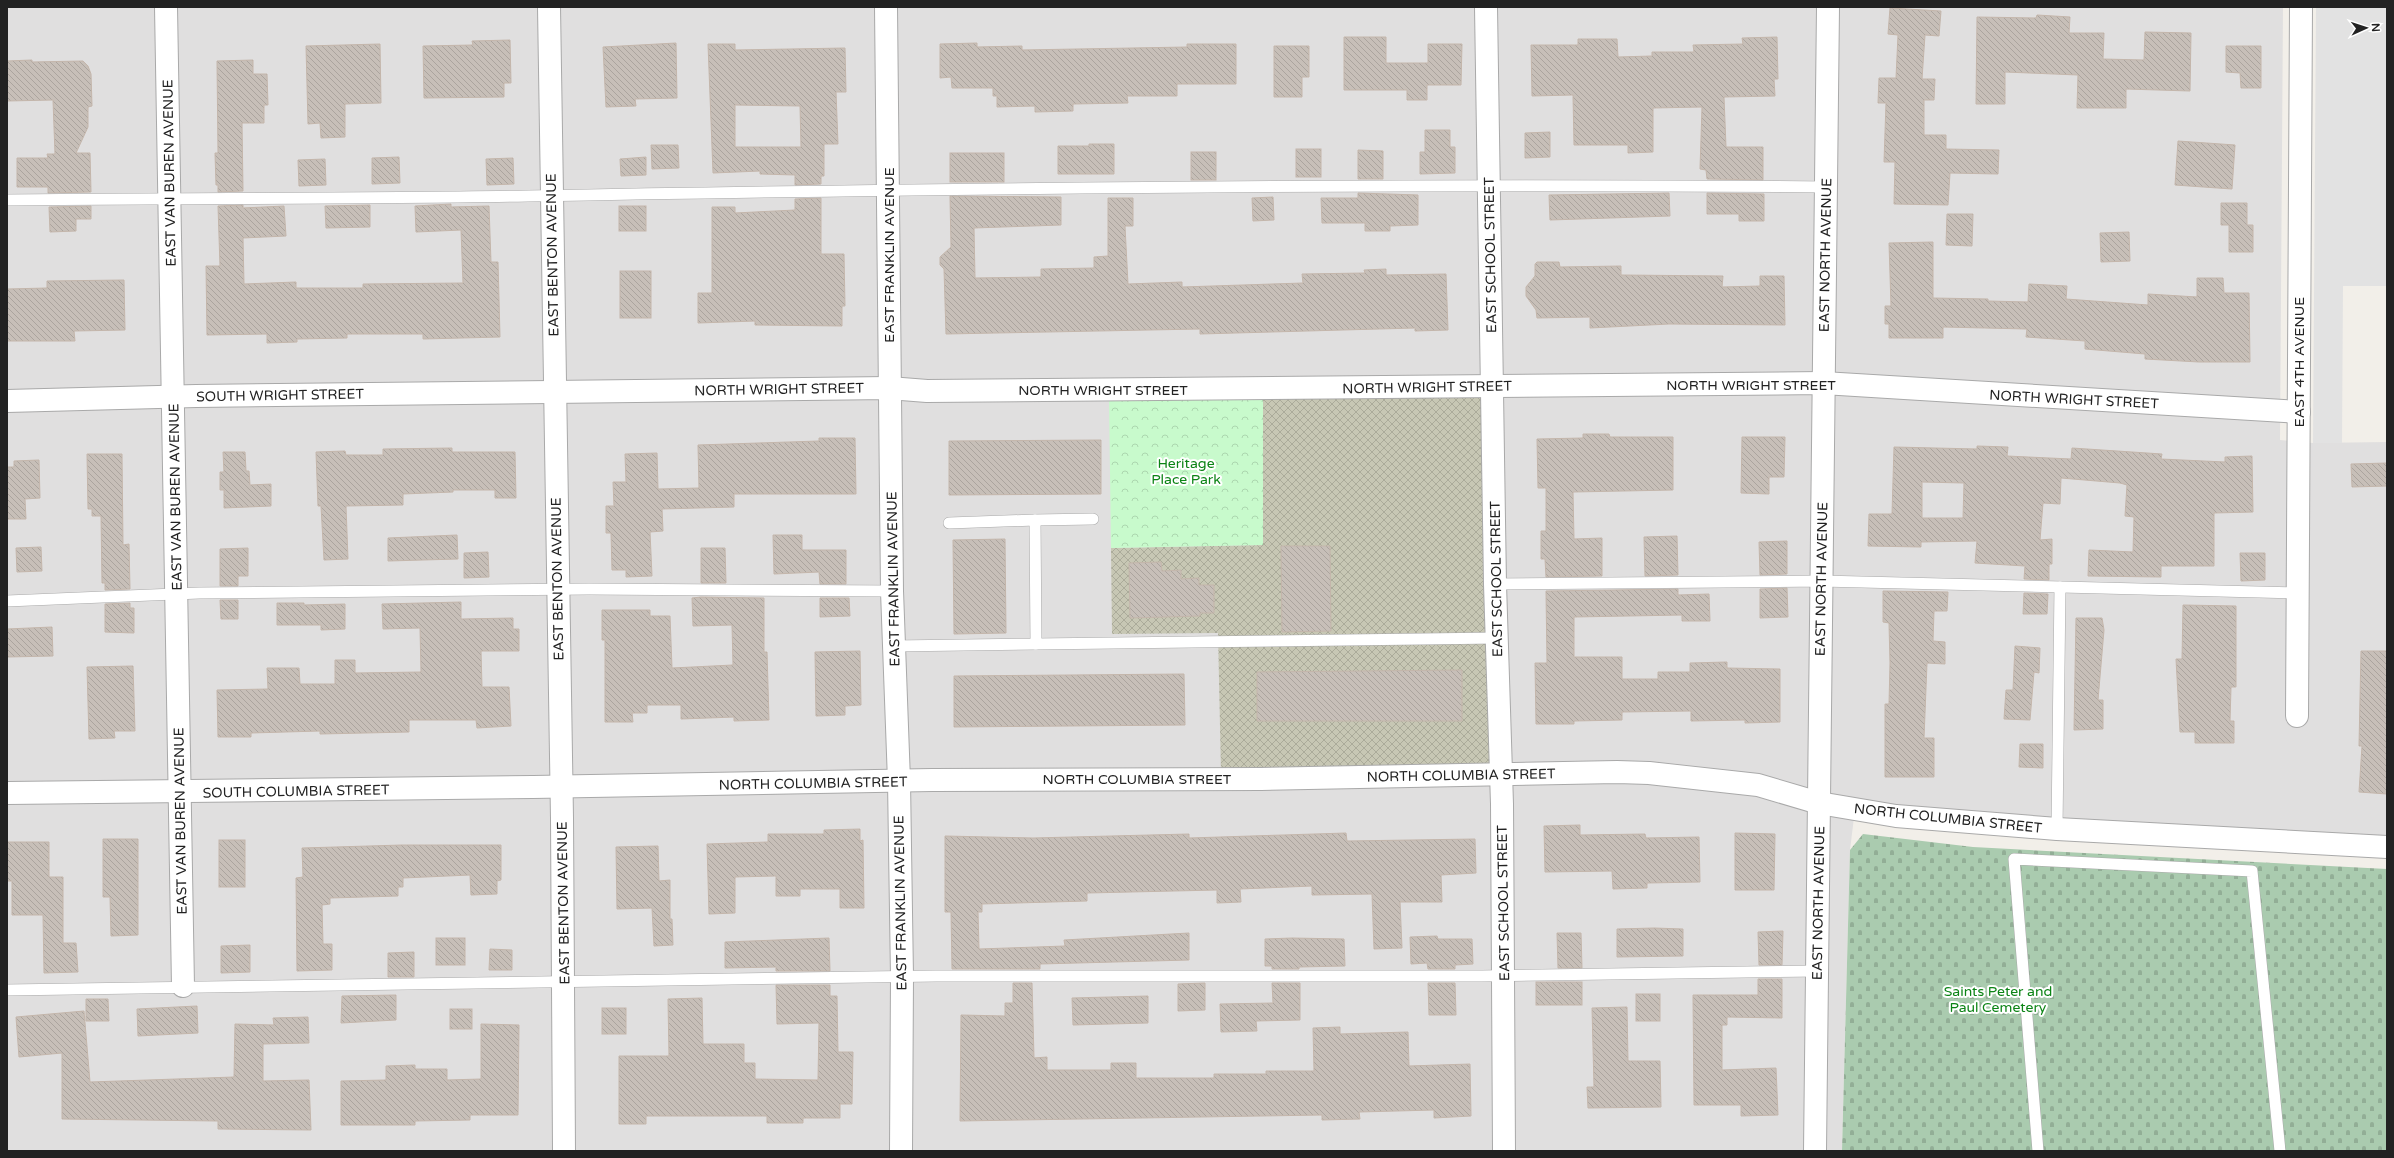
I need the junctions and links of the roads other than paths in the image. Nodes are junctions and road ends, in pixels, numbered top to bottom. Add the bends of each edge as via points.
1 (166, 7) edge
2 (549, 7) edge
3 (886, 7) edge
4 (1486, 7) edge
5 (1828, 7) edge
6 (2300, 7) edge
7 (1489, 186) junction
8 (1826, 187) junction
9 (888, 189) junction
10 (551, 195) junction
11 (170, 198) junction
12 (7, 200) edge
13 (1823, 383) junction
14 (1492, 386) junction
15 (889, 388) junction
16 (554, 392) junction
17 (174, 396) junction
18 (7, 401) edge
19 (2299, 412) junction
20 (1093, 519) dead end
21 (1035, 520) junction
22 (949, 523) dead end
23 (1821, 581) junction
24 (1495, 584) junction
25 (2060, 587) junction
26 (558, 590) junction
27 (892, 591) junction
28 (2298, 592) junction
29 (177, 594) junction
30 (7, 601) edge
31 (1497, 638) junction
32 (1036, 644) junction
33 (894, 646) junction
34 (2297, 716) dead end
35 (1501, 774) junction
36 (899, 781) junction
37 (561, 787) junction
38 (180, 792) junction
39 (7, 793) edge
40 (1819, 803) junction
41 (2057, 830) junction
42 (2387, 847) edge
43 (1817, 971) junction
44 (1504, 976) junction
45 (902, 977) junction
46 (564, 981) junction
47 (183, 986) junction
48 (7, 990) edge
49 (564, 1151) edge
50 (901, 1151) edge
51 (1504, 1151) edge
52 (1815, 1151) edge
53 (2038, 1151) edge
54 (2280, 1151) edge

1 - 11 street, EAST VAN BUREN AVENUE
2 - 10 street, EAST BENTON AVENUE
3 - 9 street, EAST FRANKLIN AVENUE
4 - 7 street, EAST SCHOOL STREET
5 - 8 street, EAST NORTH AVENUE
6 - 19 street, EAST 4TH AVENUE
7 - 8 lane
7 - 9 lane
7 - 14 street, EAST SCHOOL STREET
8 - 13 street, EAST NORTH AVENUE
9 - 10 lane
9 - 15 street, EAST FRANKLIN AVENUE
10 - 11 lane via 190,200
10 - 16 street, EAST BENTON AVENUE
11 - 12 lane
11 - 17 street, EAST VAN BUREN AVENUE
13 - 14 street, NORTH WRIGHT STREET
13 - 19 street, NORTH WRIGHT STREET
13 - 23 street, EAST NORTH AVENUE
14 - 15 street, NORTH WRIGHT STREET via 927,391
14 - 24 street, EAST SCHOOL STREET
15 - 16 street, NORTH WRIGHT STREET
15 - 27 street, EAST FRANKLIN AVENUE
16 - 17 street, SOUTH WRIGHT STREET
16 - 26 street, EAST BENTON AVENUE
17 - 18 street, SOUTH WRIGHT STREET
17 - 29 street, EAST VAN BUREN AVENUE
19 - 28 street, EAST 4TH AVENUE
20 - 21 lane
21 - 22 lane
21 - 32 lane
23 - 24 lane
23 - 25 lane
23 - 40 street, EAST NORTH AVENUE
24 - 31 street, EAST SCHOOL STREET
25 - 28 lane
25 - 41 lane
26 - 27 lane
26 - 29 lane
26 - 37 street, EAST BENTON AVENUE
27 - 33 street, EAST FRANKLIN AVENUE
28 - 34 street, EAST 4TH AVENUE
29 - 30 lane
29 - 38 street, EAST VAN BUREN AVENUE
31 - 32 lane
31 - 35 street, EAST SCHOOL STREET
32 - 33 lane
33 - 36 street, EAST FRANKLIN AVENUE
35 - 36 street, NORTH COLUMBIA STREET via 1254,779
35 - 40 street, NORTH COLUMBIA STREET via 1650,773 1758,784
35 - 44 street, EAST SCHOOL STREET
36 - 37 street, NORTH COLUMBIA STREET
36 - 45 street, EAST FRANKLIN AVENUE
37 - 38 street, SOUTH COLUMBIA STREET
37 - 46 street, EAST BENTON AVENUE
38 - 39 street, SOUTH COLUMBIA STREET
38 - 47 street, EAST VAN BUREN AVENUE
40 - 41 street, NORTH COLUMBIA STREET via 1896,816
40 - 43 street, EAST NORTH AVENUE
41 - 42 street, NORTH COLUMBIA STREET
43 - 44 lane
43 - 52 street, EAST NORTH AVENUE
44 - 45 lane
44 - 51 street, EAST SCHOOL STREET
45 - 46 lane
45 - 50 street, EAST FRANKLIN AVENUE
46 - 47 lane
46 - 49 street, EAST BENTON AVENUE
47 - 48 lane
53 - 54 lane via 2014,859 2252,871

